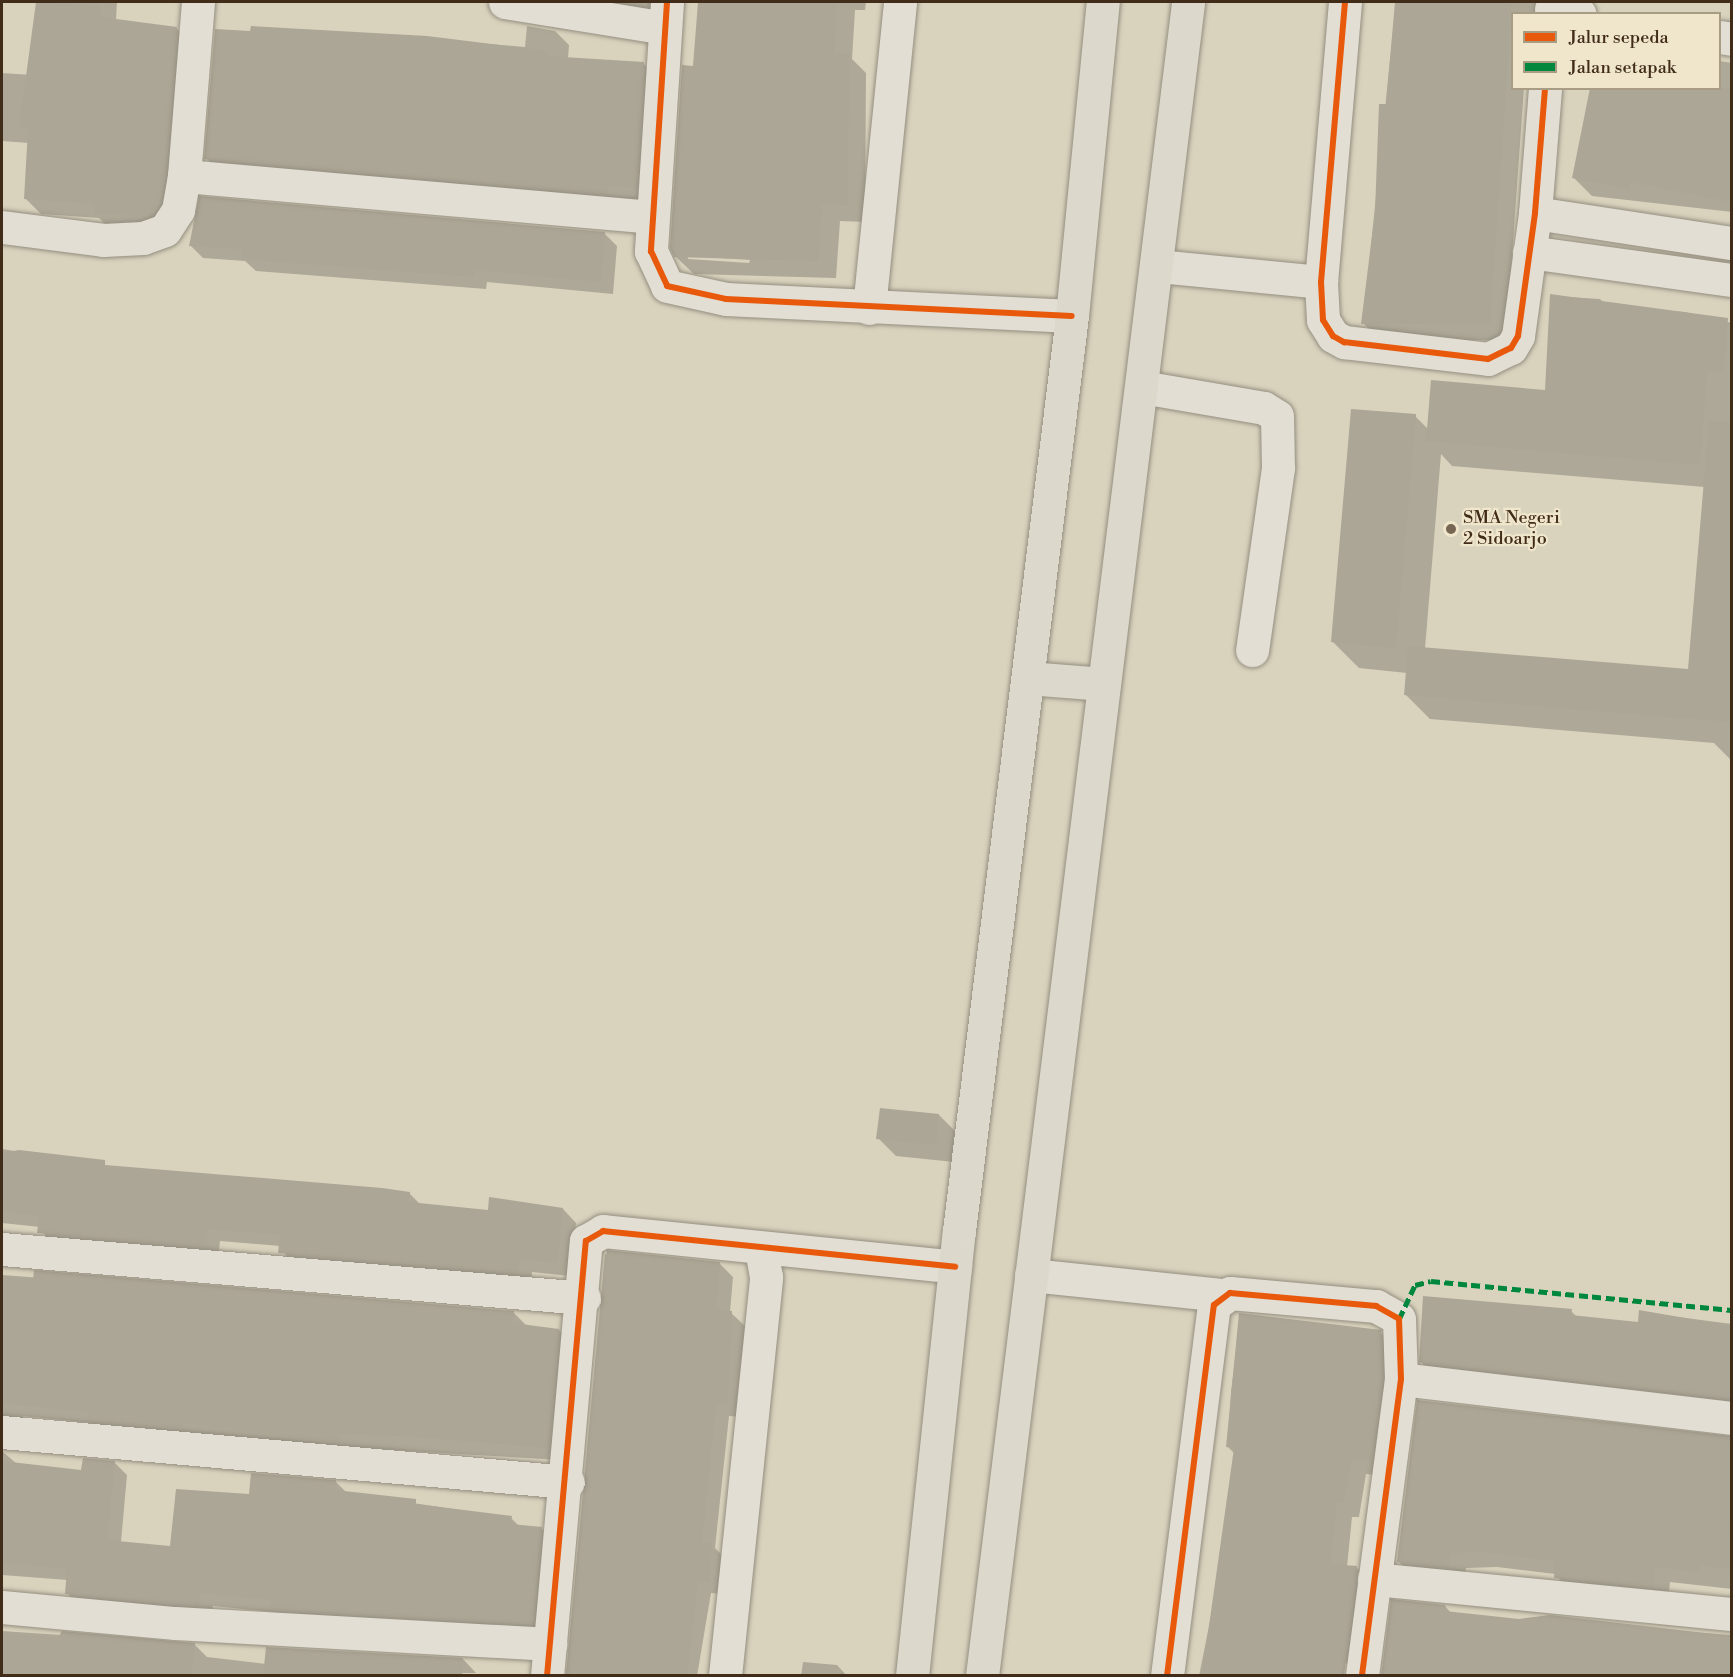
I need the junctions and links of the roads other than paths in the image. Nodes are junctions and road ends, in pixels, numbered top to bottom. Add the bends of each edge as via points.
1 (198, 2) edge
2 (505, 2) edge
3 (900, 2) edge
4 (1103, 2) edge
5 (1188, 2) edge
6 (1345, 2) edge
7 (666, 15) edge
8 (1545, 90) edge
9 (184, 176) junction
10 (1535, 213) junction
11 (652, 217) junction
12 (2, 227) edge
13 (1731, 243) edge
14 (1528, 252) junction
15 (1158, 266) junction
16 (1731, 280) edge
17 (1321, 282) junction
18 (868, 308) junction
19 (1072, 316) junction
20 (1142, 387) junction
21 (1252, 650) dead end
22 (1028, 678) junction
23 (1104, 684) junction
24 (761, 1248) junction
25 (2, 1249) edge
26 (955, 1267) junction
27 (1032, 1275) junction
28 (1221, 1295) junction
29 (584, 1299) junction
30 (1401, 1379) junction
31 (1731, 1418) edge
32 (2, 1432) edge
33 (568, 1482) junction
34 (1374, 1579) junction
35 (2, 1607) edge
36 (1731, 1614) edge
37 (548, 1660) edge
38 (725, 1676) edge
39 (912, 1676) edge
40 (982, 1676) edge
41 (1167, 1676) edge
42 (1362, 1676) edge

1 - 9 street
2 - 7 street
3 - 18 street
4 - 19 main road
5 - 15 main road
6 - 17 street
7 - 11 street
8 - 10 street
9 - 11 street
9 - 12 street via 178,210 165,230 143,238 103,240
10 - 13 street
10 - 14 street
11 - 18 street via 656,271 667,286 684,294
14 - 16 street
14 - 17 street via 1518,336 1502,355 1488,359 1333,336 1323,320
15 - 17 street
15 - 20 main road
18 - 19 street
19 - 22 main road
20 - 21 street via 1264,408 1277,416 1278,468
20 - 23 main road
22 - 23 main road
22 - 26 main road
23 - 27 main road
24 - 26 street
24 - 29 street via 594,1234 586,1241
24 - 38 street via 766,1276
25 - 29 street
26 - 39 main road
27 - 28 street
27 - 40 main road
28 - 30 street via 1383,1309 1399,1319 1402,1329
28 - 41 street via 1214,1305
29 - 33 street
30 - 31 street
30 - 34 street
32 - 33 street
33 - 37 street
34 - 36 street
34 - 42 street
35 - 37 street

